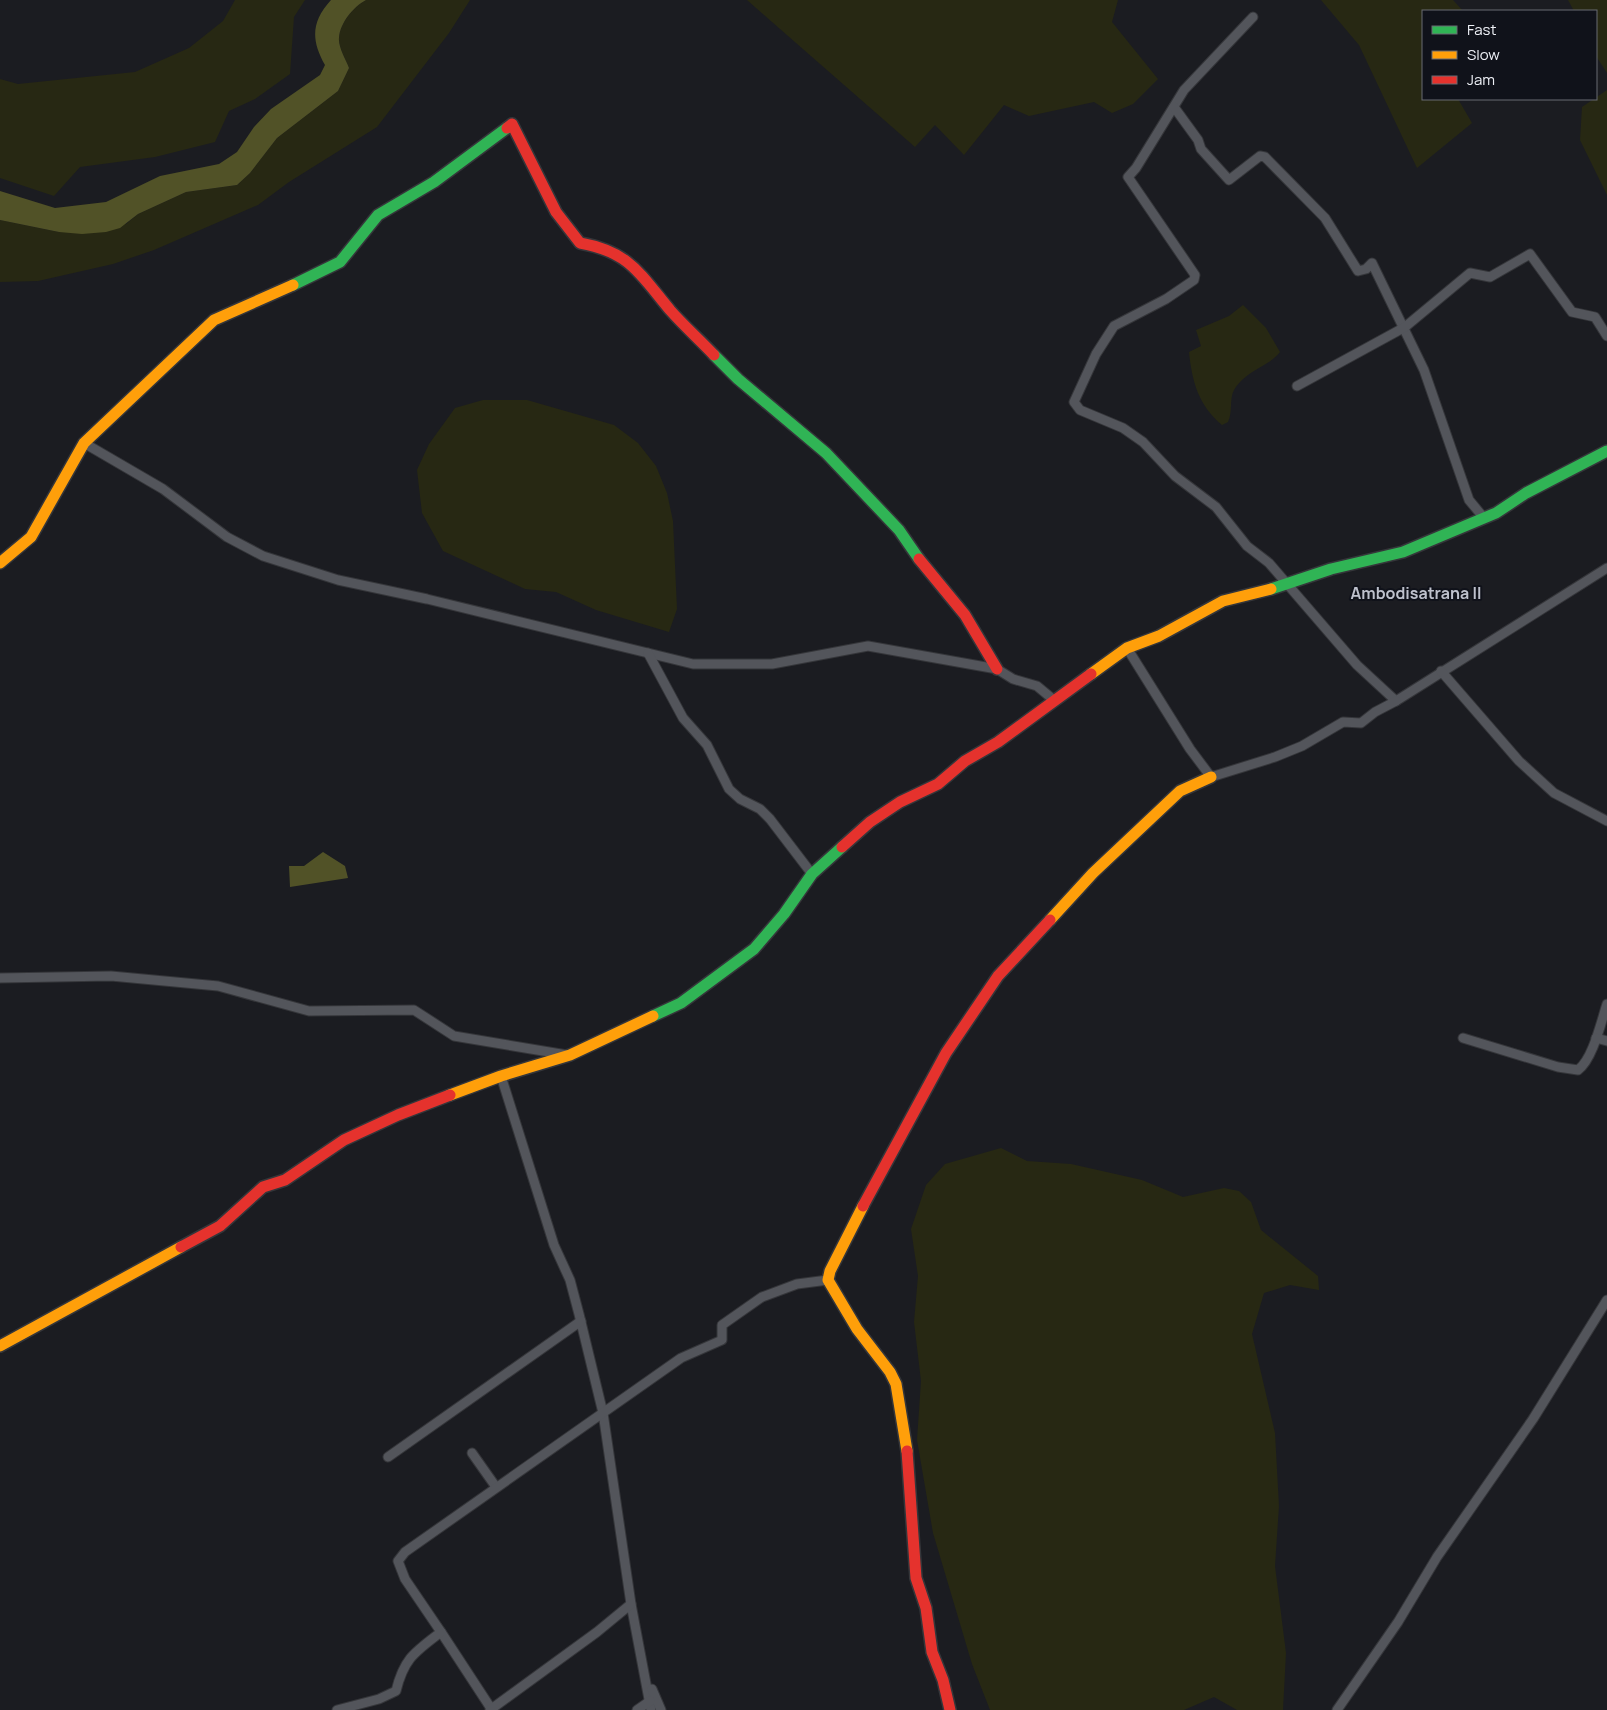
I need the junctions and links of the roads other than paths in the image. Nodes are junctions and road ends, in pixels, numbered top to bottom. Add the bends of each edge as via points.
1 (1253, 17) dead end
2 (1174, 107) junction
3 (1405, 327) junction
4 (1607, 336) edge
5 (1297, 386) dead end
6 (84, 443) junction
7 (1607, 451) edge
8 (1484, 518) junction
9 (0, 564) edge
10 (1607, 568) edge
11 (1286, 585) junction
12 (1127, 648) junction
13 (648, 653) junction
14 (996, 669) junction
15 (1441, 671) junction
16 (1055, 701) junction
17 (1396, 701) junction
18 (1211, 777) junction
19 (1607, 821) edge
20 (812, 874) junction
21 (0, 978) edge
22 (1607, 1004) edge
23 (1464, 1038) dead end
24 (1596, 1038) junction
25 (1607, 1041) edge
26 (570, 1056) junction
27 (501, 1076) junction
28 (828, 1280) junction
29 (1607, 1300) edge
30 (581, 1321) junction
31 (0, 1346) edge
32 (603, 1413) junction
33 (472, 1453) dead end
34 (388, 1458) dead end
35 (496, 1487) junction
36 (631, 1604) junction
37 (441, 1632) junction
38 (645, 1673) junction
39 (651, 1705) edge
40 (337, 1710) edge
41 (491, 1710) edge
42 (637, 1710) edge
43 (661, 1710) edge
44 (950, 1710) edge
45 (1337, 1710) edge

1 - 2 street via 1184,90
2 - 3 street via 1201,149 1229,180 1260,156 1265,157 1325,218 1358,271 1372,263
2 - 11 street via 1128,176 1196,275 1194,280 1166,299 1114,326 1096,354 1074,402 1080,410 1123,428 1143,442 1175,476 1216,507 1247,546 1269,563
3 - 4 street via 1470,272 1490,276 1530,254 1572,312 1595,316
3 - 5 street
3 - 8 street via 1439,409 1468,500
6 - 9 street via 31,537
6 - 13 street via 163,489 228,537 263,556 338,580
6 - 14 street via 214,320 332,268 378,214 434,182 512,124 556,212 580,243 601,247 630,263 671,311 738,379 826,453 899,530 965,615
7 - 8 street
8 - 11 street via 1403,552
10 - 15 street
11 - 12 street via 1223,600 1159,636
11 - 17 street via 1357,666
12 - 16 street
12 - 18 street
13 - 14 street via 693,664 772,664 868,646
13 - 20 street via 683,718 707,745 729,789 760,809
14 - 16 street via 1013,679 1037,686
15 - 17 street
15 - 19 street via 1518,761 1554,792
16 - 20 street via 965,761 938,784 900,802 870,822
17 - 18 street via 1361,723 1343,722 1302,746
18 - 28 street via 1180,791 1093,873 998,976 946,1053 855,1220
20 - 26 street via 754,949 681,1003
21 - 26 street via 111,976 218,986 309,1011 414,1010 454,1036
22 - 24 street
23 - 24 street via 1569,1070 1578,1070 1585,1065
24 - 25 street
26 - 27 street
27 - 30 street
27 - 31 street via 398,1115 344,1140 285,1180 263,1187 220,1226
28 - 32 street via 797,1284 762,1297 722,1325 722,1340 681,1358
28 - 44 street via 856,1329 896,1384 906,1442 916,1578 926,1608 932,1652
29 - 45 street via 1533,1419 1437,1557 1398,1622
30 - 32 street
30 - 34 street
32 - 35 street
32 - 36 street
33 - 35 street
35 - 37 street via 405,1552 398,1561 405,1579
36 - 38 street
36 - 41 street
37 - 40 street via 409,1658 396,1691
37 - 41 street
38 - 39 street
38 - 43 street
39 - 42 street

